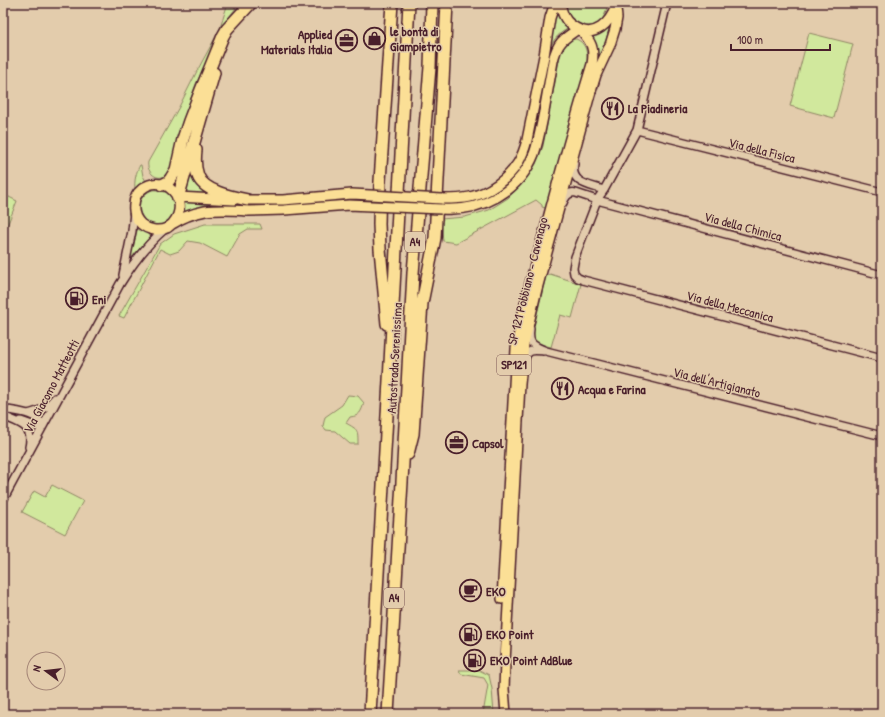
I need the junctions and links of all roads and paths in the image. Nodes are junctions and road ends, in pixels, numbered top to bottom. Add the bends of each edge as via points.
1 (251, 3) edge
2 (392, 3) edge
3 (409, 3) edge
4 (432, 3) edge
5 (447, 3) edge
6 (554, 3) edge
7 (560, 3) edge
8 (667, 3) edge
9 (616, 5) edge
10 (580, 30) junction
11 (223, 36) junction
12 (576, 120) junction
13 (198, 130) junction
14 (637, 130) junction
15 (576, 145) junction
16 (162, 184) junction
17 (565, 186) junction
18 (604, 190) junction
19 (573, 192) junction
20 (882, 192) edge
21 (178, 198) junction
22 (598, 200) junction
23 (248, 205) junction
24 (134, 212) junction
25 (556, 218) junction
26 (173, 223) junction
27 (166, 228) junction
28 (882, 275) edge
29 (120, 284) junction
30 (537, 289) junction
31 (546, 351) junction
32 (882, 358) edge
33 (390, 363) junction
34 (520, 384) junction
35 (64, 388) junction
36 (3, 409) edge
37 (28, 414) junction
38 (3, 416) edge
39 (43, 426) junction
40 (882, 436) edge
41 (26, 458) junction
42 (402, 482) junction
43 (3, 500) edge
44 (370, 714) edge
45 (388, 714) edge
46 (500, 714) edge
47 (506, 714) edge

1 - 11 highway
2 - 33 highway via 379,224
3 - 33 highway, Autostrada Serenissima / A4
4 - 42 highway, Autostrada Serenissima / A4 via 430,67 413,273
5 - 42 highway via 434,238 422,303 413,434
6 - 23 main road, bridge via 524,150 517,165 499,183 463,199 352,194
7 - 10 main road, SP 121 Pobbiano - Cavenago via 565,19
8 - 14 street
9 - 10 main road via 608,21 599,29
9 - 15 main road, SP 121 Pobbiano - Cavenago / SP121 via 615,30 595,79
10 - 12 main road, SP 121 Pobbiano - Cavenago / SP121 via 591,44 593,55
10 - 23 main road, bridge via 564,39 557,47 540,133 530,161 514,184 484,204 441,210 349,205 276,211
11 - 13 highway
11 - 16 highway via 189,121 176,170 169,180
12 - 17 main road via 563,175
12 - 46 main road, SP 121 Pobbiano - Cavenago / SP121 via 529,287 516,349 498,667
13 - 21 highway
13 - 23 highway via 195,160 197,175 212,189
14 - 18 street
14 - 20 street, Via della Fisica
15 - 17 main road, SP 121 Pobbiano - Cavenago / SP121
15 - 18 street via 574,176 582,183
16 - 21 main road via 169,187
16 - 24 main road via 150,185 141,190 134,201
17 - 19 street, Via della Chimica
17 - 25 main road, SP 121 Pobbiano - Cavenago / SP121
18 - 22 street
19 - 22 street, Via della Chimica
19 - 25 street via 565,197
21 - 23 main road
21 - 26 main road via 179,213
22 - 28 street, Via della Chimica
22 - 32 street, Via della Meccanica via 575,257 573,268 578,278
23 - 26 main road via 206,211
24 - 27 main road via 146,228
24 - 29 street, Via Giacomo Matteotti
25 - 30 main road, SP 121 Pobbiano - Cavenago / SP121
26 - 27 main road
27 - 29 street, Via Giacomo Matteotti via 142,251
29 - 35 street, Via Giacomo Matteotti
30 - 31 street, Via dell'Artigianato via 530,338 531,344
30 - 34 main road, SP 121 Pobbiano - Cavenago / SP121 via 524,344
31 - 34 street, Via dell'Artigianato via 535,350 528,353 524,360
31 - 40 street, Via dell'Artigianato
33 - 44 highway, Autostrada Serenissima / A4
34 - 47 main road, SP 121 Pobbiano - Cavenago / SP121 via 505,662
35 - 37 street via 45,408
35 - 39 street, Via Giacomo Matteotti
36 - 37 street
37 - 39 street via 39,419
38 - 39 street
38 - 41 street via 24,426 29,432 31,439
39 - 41 street, Via Giacomo Matteotti
41 - 43 street, Via Giacomo Matteotti
42 - 45 highway, Autostrada Serenissima / A4

